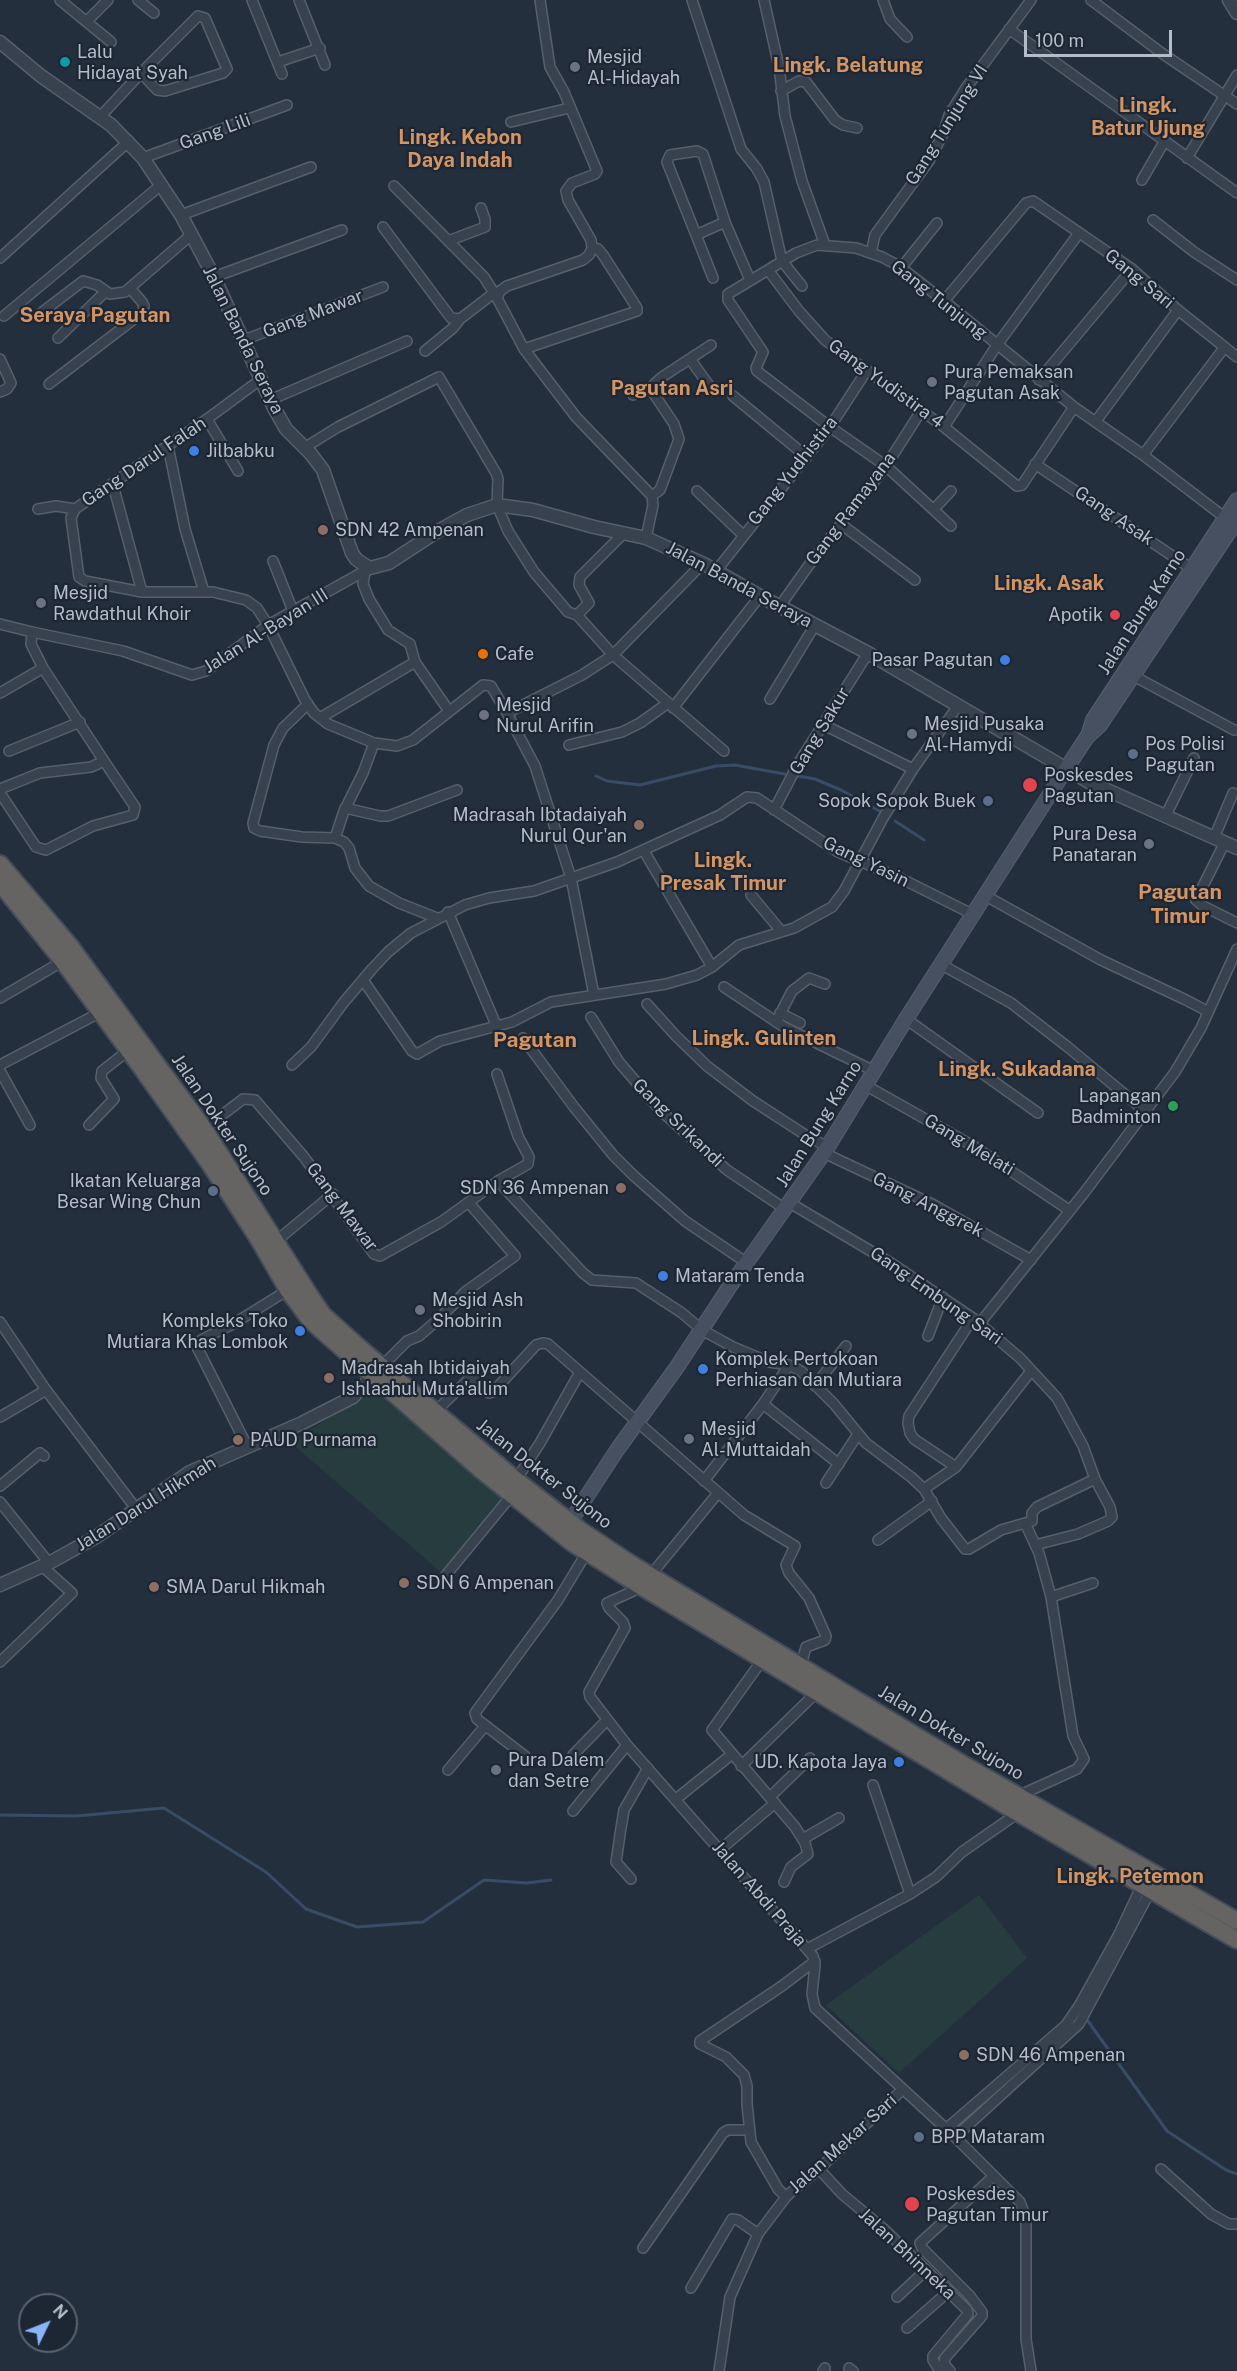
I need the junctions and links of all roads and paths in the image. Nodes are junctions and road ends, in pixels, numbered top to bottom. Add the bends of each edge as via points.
1 (60, 0) edge
2 (108, 0) edge
3 (138, 0) edge
4 (252, 0) edge
5 (299, 0) edge
6 (540, 0) edge
7 (692, 0) edge
8 (764, 0) edge
9 (883, 0) edge
10 (1031, 0) edge
11 (1091, 0) edge
12 (1229, 0) edge
13 (154, 13) dead end
14 (1237, 13) edge
15 (87, 21) junction
16 (1009, 29) junction
17 (907, 36) dead end
18 (0, 42) edge
19 (111, 42) dead end
20 (320, 48) junction
21 (278, 62) junction
22 (325, 65) dead end
23 (141, 73) junction
24 (282, 74) dead end
25 (1237, 75) edge
26 (781, 91) junction
27 (1225, 95) junction
28 (1237, 104) edge
29 (287, 105) dead end
30 (569, 108) junction
31 (100, 117) junction
32 (511, 122) dead end
33 (857, 128) dead end
34 (129, 141) junction
35 (1164, 142) junction
36 (143, 158) junction
37 (1187, 158) junction
38 (311, 167) dead end
39 (1142, 180) dead end
40 (161, 185) junction
41 (394, 186) dead end
42 (1237, 193) edge
43 (481, 208) dead end
44 (181, 215) junction
45 (1153, 220) dead end
46 (725, 222) junction
47 (937, 223) dead end
48 (383, 227) dead end
49 (342, 230) dead end
50 (1079, 233) junction
51 (191, 235) junction
52 (696, 235) junction
53 (448, 241) junction
54 (825, 245) junction
55 (592, 248) junction
56 (871, 253) junction
57 (0, 258) edge
58 (782, 261) junction
59 (902, 268) junction
60 (1132, 269) junction
61 (768, 270) junction
62 (214, 277) junction
63 (713, 278) dead end
64 (1237, 280) edge
65 (747, 282) junction
66 (802, 286) dead end
67 (382, 287) dead end
68 (130, 288) junction
69 (105, 292) junction
70 (496, 293) junction
71 (944, 301) junction
72 (1178, 310) junction
73 (41, 314) dead end
74 (4, 316) dead end
75 (460, 319) junction
76 (58, 338) dead end
77 (244, 340) junction
78 (407, 341) dead end
79 (711, 345) dead end
80 (997, 345) junction
81 (1224, 348) junction
82 (524, 349) junction
83 (425, 351) dead end
84 (1237, 357) edge
85 (0, 359) edge
86 (690, 359) junction
87 (867, 370) junction
88 (260, 380) junction
89 (1039, 380) junction
90 (49, 384) dead end
91 (650, 388) junction
92 (713, 391) dead end
93 (0, 392) edge
94 (633, 395) dead end
95 (733, 396) dead end
96 (270, 400) junction
97 (1074, 407) junction
98 (921, 411) junction
99 (207, 419) junction
100 (1096, 421) junction
101 (830, 427) junction
102 (944, 427) junction
103 (168, 446) junction
104 (304, 448) junction
105 (1143, 455) junction
106 (807, 457) junction
107 (1035, 464) junction
108 (886, 466) junction
109 (238, 471) dead end
110 (112, 485) junction
111 (697, 491) dead end
112 (951, 491) dead end
113 (652, 496) junction
114 (1237, 500) edge
115 (497, 505) junction
116 (75, 508) junction
117 (38, 509) dead end
118 (934, 509) junction
119 (841, 524) junction
120 (1233, 524) edge
121 (951, 526) dead end
122 (623, 534) junction
123 (743, 535) junction
124 (646, 538) junction
125 (273, 561) dead end
126 (703, 563) junction
127 (1192, 569) junction
128 (367, 570) junction
129 (716, 571) junction
130 (915, 580) dead end
131 (142, 592) junction
132 (204, 592) junction
133 (760, 596) junction
134 (780, 606) junction
135 (293, 611) junction
136 (577, 615) junction
137 (0, 624) edge
138 (268, 625) junction
139 (814, 626) junction
140 (32, 632) junction
141 (868, 653) junction
142 (613, 655) junction
143 (415, 662) junction
144 (43, 668) junction
145 (1129, 674) junction
146 (0, 693) edge
147 (770, 699) dead end
148 (308, 704) junction
149 (671, 706) junction
150 (958, 706) junction
151 (449, 711) junction
152 (507, 713) junction
153 (320, 718) junction
154 (80, 722) junction
155 (822, 724) junction
156 (1234, 730) dead end
157 (374, 743) junction
158 (570, 745) dead end
159 (9, 751) dead end
160 (724, 751) dead end
161 (1194, 758) dead end
162 (104, 761) junction
163 (913, 769) junction
164 (1066, 769) junction
165 (0, 789) edge
166 (457, 790) dead end
167 (1233, 793) dead end
168 (0, 794) edge
169 (345, 808) junction
170 (774, 810) junction
171 (1166, 815) junction
172 (335, 838) junction
173 (1219, 840) junction
174 (1237, 848) edge
175 (644, 851) junction
176 (859, 862) junction
177 (0, 864) edge
178 (571, 878) junction
179 (0, 884) edge
180 (751, 895) dead end
181 (986, 896) junction
182 (448, 912) junction
183 (974, 915) junction
184 (436, 918) junction
185 (1237, 923) edge
186 (781, 931) junction
187 (1237, 949) edge
188 (63, 961) junction
189 (942, 965) junction
190 (712, 967) junction
191 (363, 980) junction
192 (825, 984) dead end
193 (724, 987) dead end
194 (594, 995) junction
195 (0, 998) edge
196 (647, 1004) dead end
197 (1207, 1011) junction
198 (100, 1012) junction
199 (591, 1017) dead end
200 (778, 1018) junction
201 (906, 1019) junction
202 (800, 1023) dead end
203 (497, 1027) junction
204 (524, 1038) dead end
205 (129, 1050) junction
206 (146, 1062) junction
207 (0, 1065) edge
208 (292, 1065) dead end
209 (0, 1071) edge
210 (874, 1071) junction
211 (497, 1074) dead end
212 (865, 1085) junction
213 (1146, 1112) junction
214 (1038, 1113) dead end
215 (30, 1125) dead end
216 (89, 1125) dead end
217 (204, 1129) junction
218 (826, 1150) junction
219 (498, 1181) junction
220 (333, 1194) junction
221 (469, 1203) junction
222 (788, 1206) junction
223 (1069, 1210) junction
224 (275, 1242) junction
225 (1031, 1260) junction
226 (747, 1263) junction
227 (288, 1290) junction
228 (941, 1303) junction
229 (977, 1320) junction
230 (0, 1322) edge
231 (702, 1330) junction
232 (928, 1336) dead end
233 (846, 1346) dead end
234 (789, 1365) junction
235 (377, 1371) junction
236 (1030, 1371) junction
237 (580, 1372) junction
238 (815, 1386) junction
239 (46, 1390) junction
240 (763, 1404) junction
241 (436, 1411) junction
242 (0, 1417) edge
243 (637, 1423) junction
244 (858, 1434) junction
245 (247, 1446) junction
246 (44, 1456) dead end
247 (839, 1464) junction
248 (956, 1467) junction
249 (1095, 1479) junction
250 (704, 1481) junction
251 (826, 1483) dead end
252 (0, 1486) edge
253 (514, 1488) junction
254 (924, 1490) junction
255 (718, 1493) junction
256 (932, 1501) junction
257 (0, 1502) edge
258 (136, 1509) junction
259 (1025, 1523) junction
260 (567, 1527) junction
261 (878, 1540) dead end
262 (1035, 1545) junction
263 (587, 1552) junction
264 (45, 1564) junction
265 (446, 1575) dead end
266 (646, 1581) junction
267 (1093, 1583) dead end
268 (0, 1585) edge
269 (1051, 1597) junction
270 (732, 1632) junction
271 (763, 1659) junction
272 (0, 1662) edge
273 (801, 1665) junction
274 (817, 1692) junction
275 (607, 1720) junction
276 (485, 1726) junction
277 (627, 1744) junction
278 (573, 1755) dead end
279 (731, 1755) junction
280 (525, 1756) dead end
281 (810, 1758) dead end
282 (741, 1766) junction
283 (648, 1768) junction
284 (448, 1770) dead end
285 (873, 1785) dead end
286 (1018, 1796) junction
287 (676, 1799) junction
288 (772, 1800) junction
289 (573, 1810) dead end
290 (1018, 1814) junction
291 (838, 1818) dead end
292 (803, 1839) junction
293 (721, 1849) junction
294 (1129, 1867) junction
295 (631, 1879) dead end
296 (784, 1882) dead end
297 (1147, 1887) junction
298 (910, 1894) junction
299 (1237, 1921) edge
300 (1237, 1940) edge
301 (807, 1949) junction
302 (815, 1961) junction
303 (1075, 2021) junction
304 (903, 2089) junction
305 (946, 2129) junction
306 (747, 2130) junction
307 (955, 2137) junction
308 (819, 2169) junction
309 (1161, 2169) dead end
310 (994, 2176) junction
311 (784, 2198) junction
312 (1237, 2224) edge
313 (758, 2234) junction
314 (643, 2248) dead end
315 (926, 2270) junction
316 (691, 2288) dead end
317 (949, 2291) junction
318 (897, 2297) dead end
319 (907, 2328) dead end
320 (719, 2371) edge
321 (940, 2371) edge
322 (950, 2371) edge
323 (1031, 2371) edge

1 - 15 street
2 - 15 street
3 - 13 street
4 - 21 street
5 - 20 street
6 - 30 street via 550,67
7 - 58 street via 741,149 764,182
8 - 26 street via 780,67
9 - 17 street via 890,19
10 - 16 street, Gang Tunjung VI
11 - 27 street
12 - 14 street
15 - 19 street
16 - 35 street
16 - 56 street, Gang Tunjung VI via 949,115 928,161 875,235
18 - 31 street, Jalan Banda Seraya
20 - 21 street
20 - 22 street
21 - 24 street
23 - 23 street via 157,90 165,91 227,69 205,18 198,16
23 - 31 street
25 - 27 street
26 - 33 street via 799,81 806,82 835,120
26 - 54 street via 802,181
27 - 28 street
27 - 37 street
29 - 36 street, Gang Lili
30 - 32 street
30 - 55 street via 596,172 572,183 566,191
31 - 34 street, Jalan Banda Seraya
34 - 36 street, Jalan Banda Seraya
34 - 57 street
35 - 37 street
35 - 39 street
36 - 40 street, Jalan Banda Seraya
37 - 42 street
38 - 44 street
40 - 44 street, Jalan Banda Seraya
40 - 74 street
41 - 53 street
43 - 53 street via 485,227
44 - 51 street, Jalan Banda Seraya
45 - 64 street
46 - 52 street
46 - 52 street via 702,153 670,155 667,161
46 - 65 street
47 - 59 street
48 - 75 street via 446,313
49 - 62 street
50 - 60 street, Gang Sari
50 - 71 street, Gang Sari via 1032,200 1026,203
50 - 80 street
51 - 62 street, Jalan Banda Seraya
51 - 68 street
52 - 63 street
53 - 70 street
54 - 56 street, Gang Tunjung
54 - 58 street, Gang Tunjung
55 - 70 street via 584,260
55 - 82 street via 603,255 636,311
56 - 59 street, Gang Tunjung
58 - 61 street, Gang Tunjung
58 - 66 street
59 - 71 street, Gang Tunjung
60 - 72 street, Gang Sari
60 - 89 street
61 - 65 street, Gang Tunjung
61 - 87 street, Gang Yudistira 4 via 814,329
62 - 77 street, Jalan Banda Seraya
65 - 101 street via 727,297 763,352 756,368 758,373
67 - 77 street, Gang Mawar
68 - 69 street via 117,295
68 - 90 street via 144,306 142,313
69 - 73 street via 98,285 83,281
69 - 76 street
70 - 75 street
70 - 82 street
71 - 80 street, Gang Tunjung
72 - 81 street, Gang Sari
72 - 100 street
75 - 83 street
77 - 88 street, Jalan Banda Seraya
78 - 96 street
79 - 86 street
80 - 89 street, Gang Tunjung
80 - 102 street
81 - 84 street, Gang Sari
81 - 105 street
82 - 113 street via 576,417
85 - 93 street via 10,379 10,385
86 - 91 street
86 - 92 street
87 - 98 street, Gang Yudistira 4
87 - 101 street, Gang Yudhistira
88 - 96 street, Jalan Banda Seraya
88 - 99 street, Gang Darul Falah
89 - 97 street, Gang Tunjung
91 - 94 street
91 - 113 street via 674,424 679,440 660,490
95 - 106 street
96 - 104 street, Jalan Banda Seraya via 286,429
97 - 100 street, Gang Tunjung
97 - 107 street
98 - 102 street, Gang Yudistira 4
98 - 108 street, Gang Ramayana
99 - 103 street, Gang Darul Falah
99 - 109 street
100 - 105 street, Gang Tunjung
101 - 106 street, Gang Yudhistira
101 - 108 street
102 - 107 street, Gang Yudistira 4 via 1017,486 1022,485
103 - 110 street, Gang Darul Falah
103 - 132 street via 185,528
104 - 115 street via 439,377 496,473
104 - 128 street, Jalan Banda Seraya via 326,476 352,553
105 - 120 street, Gang Tunjung
106 - 123 street, Gang Yudhistira
107 - 127 street, Gang Asak
108 - 118 street
108 - 119 street, Gang Ramayana
110 - 116 street, Gang Darul Falah
110 - 131 street
111 - 123 street
112 - 118 street
113 - 124 street
114 - 120 main road
115 - 122 street, Jalan Banda Seraya via 533,510
115 - 128 street, Jalan Banda Seraya via 467,515 389,563
115 - 136 street via 534,572 569,613
116 - 117 street
116 - 131 street, Gang Darul Falah via 71,518 79,578
118 - 121 street
119 - 130 street
119 - 134 street, Gang Ramayana
120 - 127 main road, Jalan Bung Karno
120 - 145 main road, Jalan Bung Karno
122 - 124 street, Jalan Banda Seraya
122 - 136 street via 580,577 579,587 589,603
123 - 129 street, Gang Yudhistira
124 - 126 street, Jalan Banda Seraya
125 - 135 street
126 - 129 street, Jalan Banda Seraya
126 - 142 street
127 - 145 main road, Jalan Bung Karno
128 - 135 street, Jalan Al-Bayan III
128 - 143 street via 363,584 369,599 388,630 410,644
129 - 133 street, Jalan Banda Seraya
131 - 132 street, Gang Darul Falah
132 - 138 street, Gang Darul Falah via 246,600
133 - 134 street, Jalan Banda Seraya
133 - 149 street
134 - 139 street, Jalan Banda Seraya
135 - 138 street, Jalan Al-Bayan III
136 - 142 street
137 - 140 street
138 - 140 street, Jalan Al-Bayan III via 206,671 192,675 123,651
138 - 148 street, Gang Darul Falah
139 - 141 street, Jalan Banda Seraya
139 - 147 street
140 - 144 street via 31,644
141 - 150 street, Jalan Banda Seraya
141 - 155 street, Gang Sakur
142 - 149 street
142 - 152 street
143 - 151 street
143 - 153 street
144 - 146 street
144 - 154 street
145 - 156 street
145 - 164 main road, Jalan Bung Karno via 1100,725
148 - 153 street, Gang Darul Falah
148 - 172 street via 280,732 253,825 260,831
149 - 158 street via 621,732
149 - 160 street
150 - 163 street
150 - 164 street, Jalan Banda Seraya
151 - 152 street, Gang Darul Falah via 483,684 491,687
151 - 157 street, Gang Darul Falah via 406,743
152 - 178 street via 535,766
153 - 157 street, Gang Darul Falah
154 - 159 street
154 - 162 street
155 - 163 street
155 - 170 street, Gang Sakur
157 - 169 street
161 - 171 street
162 - 165 street via 91,767 40,773
162 - 168 street via 134,806 134,815 93,826 46,850 36,847
163 - 176 street
164 - 171 street, Jalan Banda Seraya
164 - 181 main road, Jalan Bung Karno
166 - 169 street via 388,816
167 - 173 street
169 - 172 street
170 - 175 street, Gang Yasin via 753,796 747,797 720,815
170 - 176 street, Gang Yasin
171 - 173 street, Jalan Banda Seraya
172 - 184 street via 344,842 355,868 369,886
173 - 174 street, Jalan Banda Seraya
173 - 185 street via 1196,900
175 - 178 street
175 - 190 street
176 - 183 street, Gang Yasin
176 - 186 street via 832,907
177 - 206 highway, Jalan Dokter Sujono via 70,946
178 - 182 street
178 - 194 street
179 - 188 highway
180 - 186 street
181 - 183 main road, Jalan Bung Karno
181 - 197 street via 1101,960
182 - 184 street
182 - 203 street
183 - 189 main road, Jalan Bung Karno
184 - 191 street via 388,951
186 - 190 street via 739,945
187 - 197 street
188 - 195 street
188 - 198 highway
189 - 201 main road, Jalan Bung Karno
189 - 213 street via 1011,1004
190 - 194 street via 677,982
191 - 203 street via 415,1053 440,1041
191 - 208 street via 311,1047
192 - 200 street via 809,978 792,992
193 - 200 street
194 - 203 street via 551,1002
196 - 218 street, Gang Anggrek via 707,1066
197 - 213 street via 1202,1028
198 - 205 highway
198 - 207 street
199 - 222 street, Gang Srikandi via 619,1062 661,1111 727,1170
200 - 202 street
200 - 210 street
201 - 210 main road, Jalan Bung Karno
201 - 214 street
204 - 226 street via 574,1107 627,1169 685,1221
205 - 206 highway
205 - 216 street via 102,1071 101,1078 114,1099
206 - 217 highway, Jalan Dokter Sujono
206 - 227 highway
209 - 215 street
210 - 212 main road, Jalan Bung Karno
211 - 219 street, Gang Mawar via 529,1157 527,1165
212 - 218 main road, Jalan Bung Karno
212 - 223 street, Gang Melati via 975,1147
213 - 223 street
217 - 220 street, Gang Mawar via 243,1099 253,1099
217 - 224 highway, Jalan Dokter Sujono
218 - 222 main road, Jalan Bung Karno
218 - 225 street, Gang Anggrek
219 - 221 street, Gang Mawar
219 - 231 street via 592,1280 636,1283
220 - 221 street, Gang Mawar via 374,1254 380,1256
220 - 224 street
221 - 235 street via 515,1256 465,1292
222 - 226 main road, Jalan Bung Karno
222 - 228 street, Gang Embung Sari via 854,1240
223 - 225 street
224 - 235 highway, Jalan Dokter Sujono via 323,1315
225 - 229 street
226 - 231 main road, Jalan Bung Karno
227 - 235 highway via 311,1321
227 - 245 street via 201,1340 197,1347
228 - 229 street, Gang Embung Sari
228 - 232 street
229 - 236 street, Gang Embung Sari
229 - 248 street via 909,1416 908,1423 914,1439
230 - 239 street
231 - 234 street via 756,1358
231 - 243 main road, Jalan Bung Karno
233 - 238 street
234 - 238 street
234 - 240 street
235 - 241 highway, Jalan Dokter Sujono
235 - 245 street, Jalan Darul Hikmah via 352,1397
235 - 253 highway
236 - 248 street
236 - 249 street, Gang Embung Sari via 1067,1414
237 - 241 street via 543,1343 494,1392 489,1393 475,1378 470,1378
237 - 243 street
237 - 253 street
238 - 244 street
239 - 242 street
239 - 258 street
240 - 247 street
240 - 250 street
241 - 253 highway, Jalan Dokter Sujono
243 - 250 street
243 - 260 main road, Jalan Bung Karno
244 - 247 street
244 - 254 street
245 - 258 street, Jalan Darul Hikmah via 190,1472
246 - 252 street via 40,1453
247 - 251 street
248 - 254 street
249 - 259 street via 1036,1507 1033,1521
249 - 262 street, Gang Embung Sari via 1110,1507 1108,1521
250 - 255 street
253 - 260 highway, Jalan Dokter Sujono
253 - 265 street
254 - 256 street
255 - 266 street
255 - 273 street via 754,1522 795,1547 786,1565 809,1598 826,1636 825,1640 806,1647
256 - 259 street via 968,1550 1001,1530
256 - 261 street
257 - 264 street
258 - 264 street, Jalan Darul Hikmah via 96,1537
259 - 262 street
260 - 263 highway
260 - 266 highway, Jalan Dokter Sujono
262 - 269 street
263 - 266 highway
263 - 276 street via 558,1600 475,1713
264 - 268 street, Jalan Darul Hikmah
264 - 272 street via 72,1593
266 - 270 highway, Jalan Dokter Sujono
266 - 275 street, Jalan Abdi Praja via 608,1603 625,1628 589,1692
267 - 269 street
269 - 286 street via 1073,1736 1084,1759 1077,1769
270 - 271 highway
270 - 273 highway, Jalan Dokter Sujono
271 - 274 highway
271 - 279 street via 713,1726 713,1734
273 - 286 highway, Jalan Dokter Sujono
274 - 282 street
274 - 290 highway
275 - 277 street, Jalan Abdi Praja
275 - 278 street
276 - 280 street
276 - 284 street
277 - 283 street, Jalan Abdi Praja
277 - 289 street
279 - 282 street
279 - 287 street
281 - 288 street
282 - 288 street
283 - 287 street, Jalan Abdi Praja
283 - 295 street via 624,1810 621,1828 616,1862
285 - 298 street
286 - 294 highway, Jalan Dokter Sujono
287 - 293 street, Jalan Abdi Praja
288 - 292 street
288 - 293 street
290 - 294 highway
290 - 298 street
291 - 292 street
292 - 296 street via 807,1854 790,1867
293 - 301 street, Jalan Abdi Praja
294 - 297 highway
294 - 299 highway, Jalan Dokter Sujono
297 - 300 highway
297 - 303 street via 1079,2006
297 - 303 street via 1086,2013
298 - 301 street
301 - 302 street, Jalan Abdi Praja
302 - 304 street, Jalan Abdi Praja via 815,2008
302 - 306 street, Jalan Mekar Sari via 700,2041 726,2057 744,2075
303 - 305 street
303 - 307 street
304 - 305 street, Jalan Abdi Praja
304 - 308 street, Jalan Mekar Sari
305 - 307 street, Jalan Abdi Praja
306 - 311 street, Jalan Mekar Sari via 754,2150
306 - 314 street via 723,2133
307 - 310 street, Jalan Abdi Praja
308 - 311 street, Jalan Mekar Sari
308 - 315 street, Jalan Bhinneka
309 - 312 street via 1211,2214
310 - 322 street via 921,2243 982,2312 945,2358 944,2364
310 - 323 street, Jalan Abdi Praja via 1020,2202 1026,2218 1026,2339
311 - 313 street
313 - 316 street via 732,2219
313 - 320 street via 730,2297
315 - 317 street, Jalan Bhinneka
315 - 318 street
317 - 319 street
317 - 321 street, Jalan Bhinneka via 968,2312 933,2356

